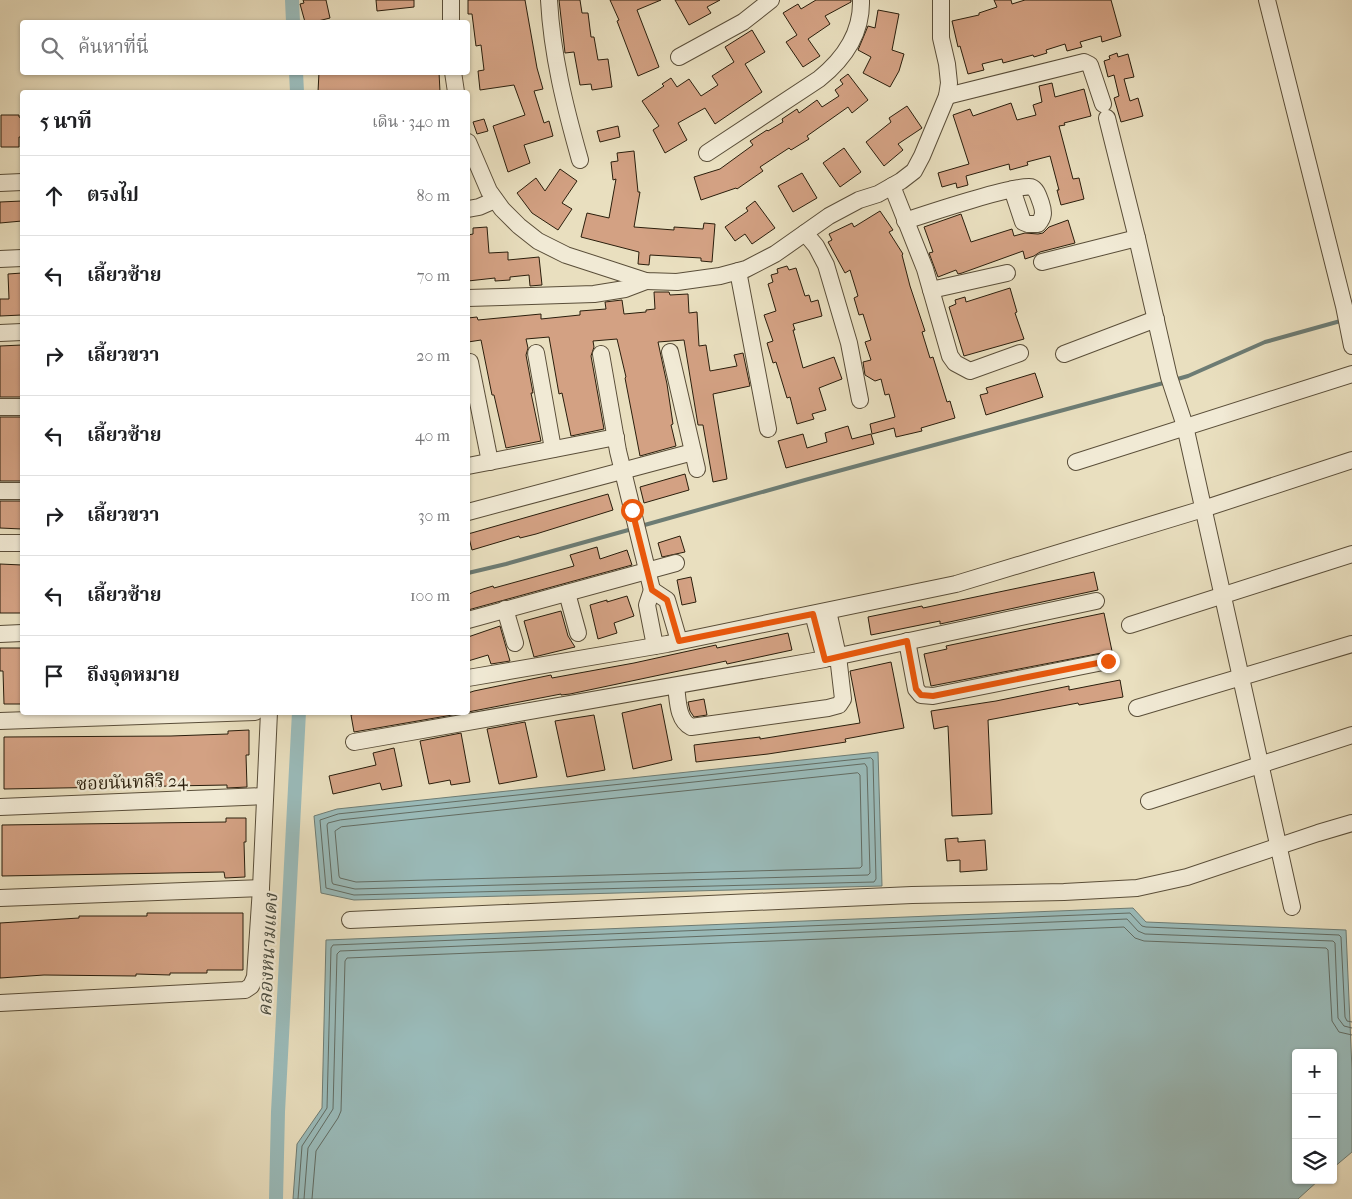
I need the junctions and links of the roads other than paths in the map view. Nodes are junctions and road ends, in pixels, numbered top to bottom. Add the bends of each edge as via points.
1 (451, 0) edge
2 (549, 0) edge
3 (771, 0) edge
4 (861, 0) edge
5 (1266, 0) edge
6 (944, 1) edge
7 (451, 20) edge
8 (680, 58) dead end
9 (453, 75) edge
10 (456, 90) edge
11 (947, 96) junction
12 (470, 147) edge
13 (707, 153) dead end
14 (580, 160) dead end
15 (20, 182) edge
16 (0, 183) edge
17 (892, 186) junction
18 (1012, 189) dead end
19 (495, 200) junction
20 (470, 209) edge
21 (905, 221) junction
22 (805, 233) junction
23 (1137, 238) junction
24 (20, 258) edge
25 (0, 259) edge
26 (1042, 262) dead end
27 (738, 271) junction
28 (1007, 273) dead end
29 (646, 281) junction
30 (931, 290) junction
31 (470, 298) edge
32 (1347, 313) edge
33 (1156, 319) junction
34 (20, 332) edge
35 (0, 333) edge
36 (1352, 346) edge
37 (670, 352) dead end
38 (536, 353) dead end
39 (1020, 353) dead end
40 (601, 354) dead end
41 (1064, 354) dead end
42 (470, 362) dead end
43 (1352, 374) edge
44 (860, 400) dead end
45 (0, 407) edge
46 (20, 408) edge
47 (1185, 426) junction
48 (768, 429) dead end
49 (616, 437) junction
50 (553, 449) junction
51 (693, 452) junction
52 (1352, 460) edge
53 (490, 462) junction
54 (1076, 462) dead end
55 (470, 466) edge
56 (697, 469) dead end
57 (623, 471) junction
58 (20, 491) edge
59 (0, 492) edge
60 (1203, 509) junction
61 (470, 511) edge
62 (0, 543) edge
63 (20, 543) edge
64 (1352, 554) edge
65 (676, 563) dead end
66 (647, 571) junction
67 (652, 590) junction
68 (567, 593) junction
69 (1222, 595) junction
70 (1096, 601) dead end
71 (506, 609) junction
72 (821, 612) junction
73 (470, 619) edge
74 (1130, 625) dead end
75 (20, 633) edge
76 (578, 633) dead end
77 (0, 634) edge
78 (679, 641) junction
79 (907, 641) junction
80 (515, 643) dead end
81 (1352, 644) edge
82 (655, 646) junction
83 (832, 658) junction
84 (1108, 661) dead end
85 (1240, 677) junction
86 (470, 678) edge
87 (676, 686) junction
88 (1137, 708) dead end
89 (170, 715) edge
90 (269, 715) edge
91 (0, 721) edge
92 (1352, 735) edge
93 (354, 742) dead end
94 (1260, 764) junction
95 (265, 796) junction
96 (1149, 801) dead end
97 (0, 807) edge
98 (1352, 823) edge
99 (1278, 846) junction
100 (261, 888) junction
101 (0, 898) edge
102 (1292, 907) dead end
103 (350, 920) dead end
104 (0, 1002) edge

1 - 7 street
2 - 14 street via 554,56
3 - 8 street via 743,22
4 - 13 street via 859,24 852,42 834,68
5 - 32 street
6 - 11 street via 941,38 949,83
9 - 10 street
11 - 17 street via 914,171
11 - 23 street via 1084,62 1090,65
12 - 19 street
15 - 16 street
17 - 21 street
17 - 22 street via 829,216
18 - 21 street
19 - 20 street
19 - 29 street via 538,241 566,255
21 - 30 street
22 - 27 street via 775,254
22 - 44 street via 826,265 849,343
23 - 26 street
23 - 33 street
24 - 25 street
27 - 29 street via 677,282
27 - 48 street
28 - 30 street
29 - 31 street via 625,289 594,294
30 - 39 street via 950,356 961,368 970,370
32 - 36 street
33 - 41 street
33 - 47 street
34 - 35 street
37 - 51 street
38 - 50 street
40 - 49 street
42 - 53 street
43 - 47 street
45 - 46 street
47 - 54 street
47 - 60 street
49 - 50 street
49 - 57 street
50 - 53 street
51 - 56 street
51 - 57 street
52 - 60 street
53 - 55 street
57 - 61 street
57 - 66 street
58 - 59 street
60 - 69 street
60 - 72 street via 956,584
62 - 63 street
64 - 69 street
65 - 66 street
66 - 67 street
66 - 68 street
67 - 78 street via 667,600
67 - 82 street via 647,606
68 - 71 street
68 - 76 street
69 - 74 street
69 - 85 street
70 - 79 street
71 - 73 street
71 - 80 street
72 - 78 street
72 - 83 street
75 - 77 street
78 - 82 street
79 - 83 street
79 - 84 street via 916,689 921,695 933,696
81 - 85 street
82 - 86 street
83 - 87 street
83 - 87 street via 843,699 839,705 828,708 691,726 682,719
85 - 88 street
85 - 94 street
87 - 93 street
89 - 91 street
90 - 95 street
92 - 94 street
94 - 96 street
94 - 99 street
95 - 97 street, ซอยนันทสิริ 24
95 - 100 street
98 - 99 street
99 - 102 street
99 - 103 street via 1187,877 1136,888
100 - 101 street
100 - 104 street via 255,977 252,986 245,990

